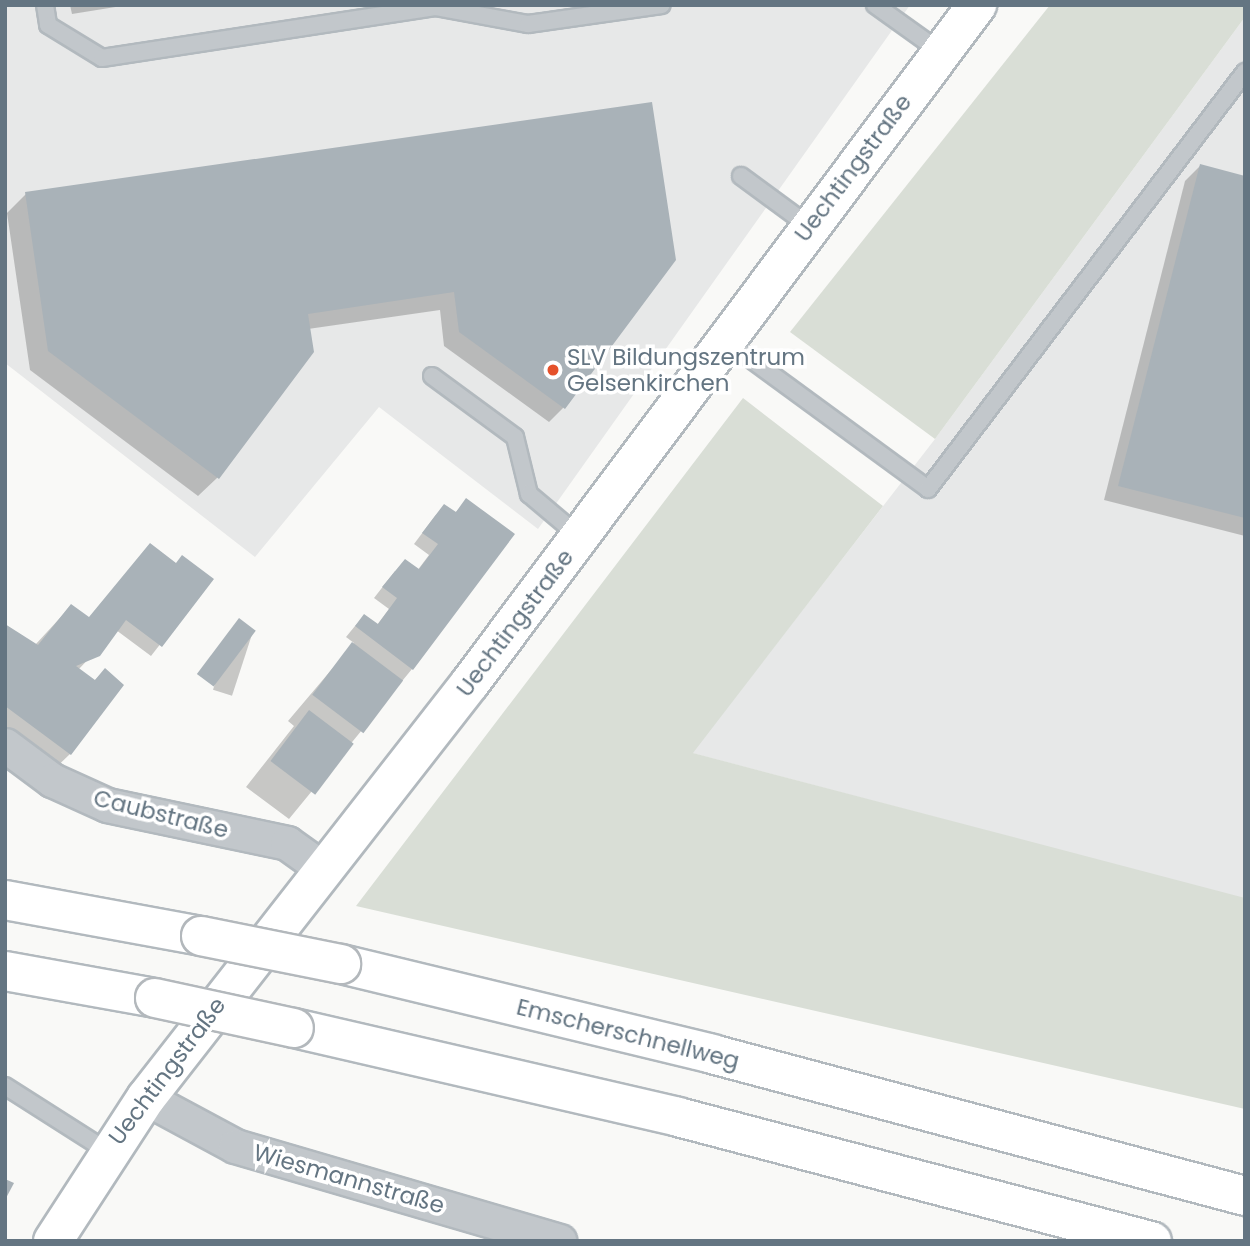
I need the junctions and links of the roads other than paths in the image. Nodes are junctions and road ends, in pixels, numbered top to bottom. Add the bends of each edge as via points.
1 (46, 5) edge
2 (662, 5) edge
3 (874, 5) edge
4 (976, 5) edge
5 (941, 52) junction
6 (1245, 72) edge
7 (741, 176) dead end
8 (809, 226) junction
9 (724, 340) junction
10 (432, 376) dead end
11 (580, 537) junction
12 (5, 745) edge
13 (323, 868) junction
14 (5, 900) edge
15 (5, 971) edge
16 (5, 1086) edge
17 (146, 1098) junction
18 (107, 1151) junction
19 (1245, 1196) edge
20 (53, 1241) edge
21 (559, 1241) edge
22 (1152, 1241) edge

1 - 2 lane via 48,25 102,58 435,7 528,24
3 - 5 lane
4 - 5 main road, Uechtingstraße
5 - 8 main road, Uechtingstraße
6 - 9 lane via 928,489
7 - 8 lane
8 - 9 main road, Uechtingstraße
9 - 11 main road, Uechtingstraße
10 - 11 lane via 515,437 529,494
11 - 13 main road, Uechtingstraße
12 - 13 street, Caubstraße via 52,780 107,805 287,843
13 - 17 main road, Uechtingstraße
14 - 19 main road, Emscherschnellweg, bridge via 341,964 712,1054
15 - 22 main road, bridge via 294,1028 678,1117
16 - 18 lane
17 - 18 main road, Uechtingstraße
17 - 21 street, Wiesmannstraße via 235,1146
18 - 20 main road, Uechtingstraße

